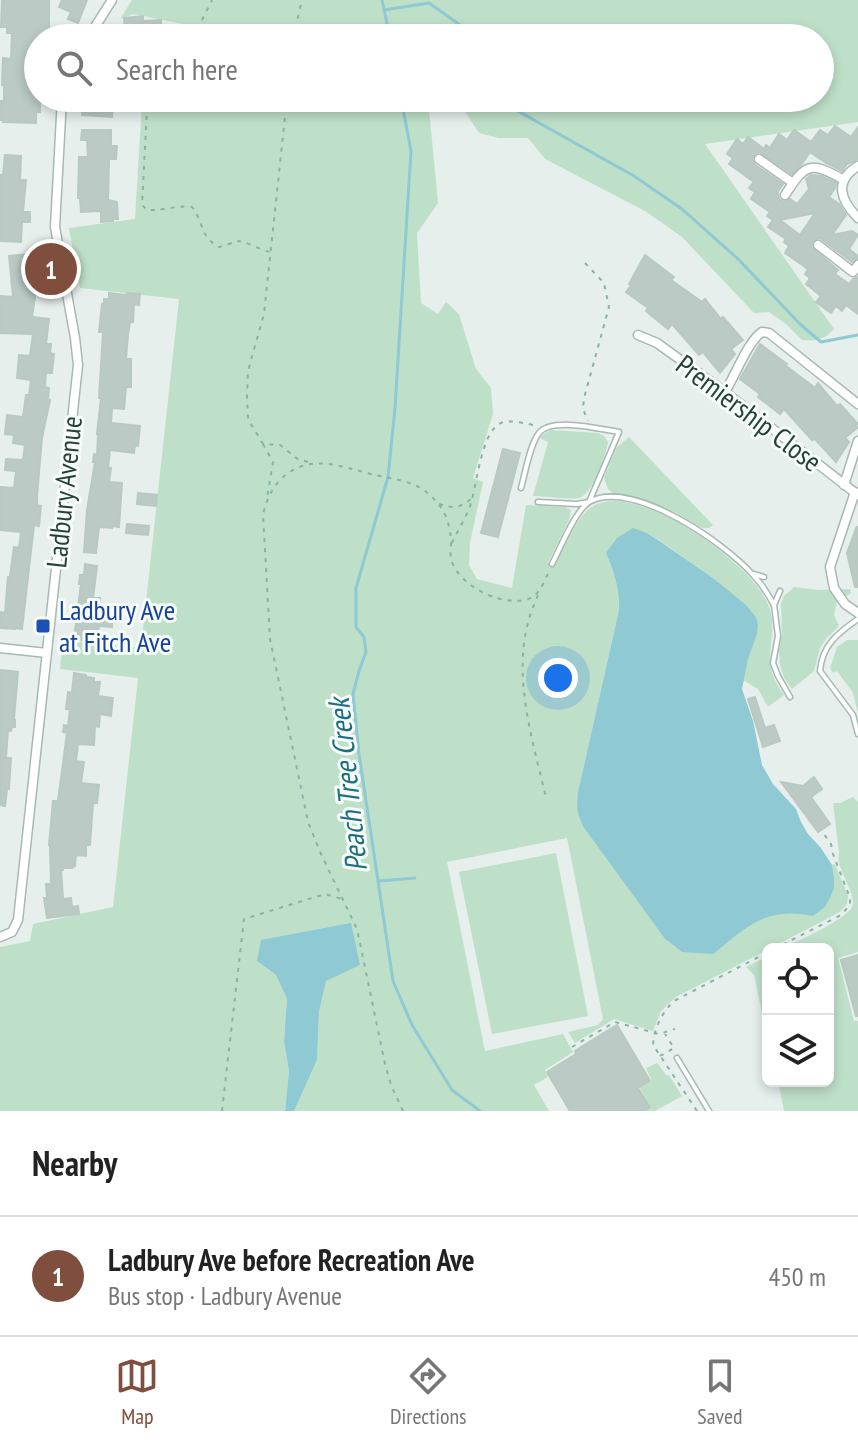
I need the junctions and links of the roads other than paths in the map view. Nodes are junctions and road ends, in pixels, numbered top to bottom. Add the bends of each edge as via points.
1 (112, 0) edge
2 (97, 24) edge
3 (61, 112) edge
4 (759, 159) dead end
5 (858, 166) edge
6 (844, 180) junction
7 (793, 183) junction
8 (785, 195) dead end
9 (858, 218) edge
10 (818, 245) dead end
11 (858, 265) edge
12 (638, 335) dead end
13 (725, 392) junction
14 (858, 404) edge
15 (858, 441) edge
16 (844, 485) junction
17 (521, 488) dead end
18 (856, 494) edge
19 (538, 502) dead end
20 (589, 502) junction
21 (552, 564) road end
22 (752, 573) junction
23 (764, 577) dead end
24 (780, 591) dead end
25 (774, 605) junction
26 (857, 615) edge
27 (0, 648) edge
28 (47, 653) junction
29 (790, 697) dead end
30 (858, 734) edge
31 (0, 937) edge
32 (677, 1058) dead end
33 (709, 1111) edge

1 - 2 street
3 - 28 street, Ladbury Avenue via 55,227 78,365
4 - 7 street
5 - 6 street
6 - 7 street via 812,168
6 - 9 street via 844,200
7 - 8 street
10 - 11 street via 853,272
12 - 13 street, Premiership Close
13 - 14 street via 762,332
13 - 16 street, Premiership Close
15 - 16 street
16 - 18 street, Premiership Close
17 - 20 lane via 538,433 547,427 619,432
18 - 26 street via 830,567 834,588
19 - 20 lane
20 - 21 lane
20 - 22 lane via 622,498 669,513 710,537
22 - 23 lane
22 - 25 lane
24 - 25 lane
25 - 29 lane via 778,636 773,663
26 - 30 lane via 829,644 820,671 853,715
27 - 28 street
28 - 31 street, Ladbury Avenue via 18,920 12,932
32 - 33 lane

